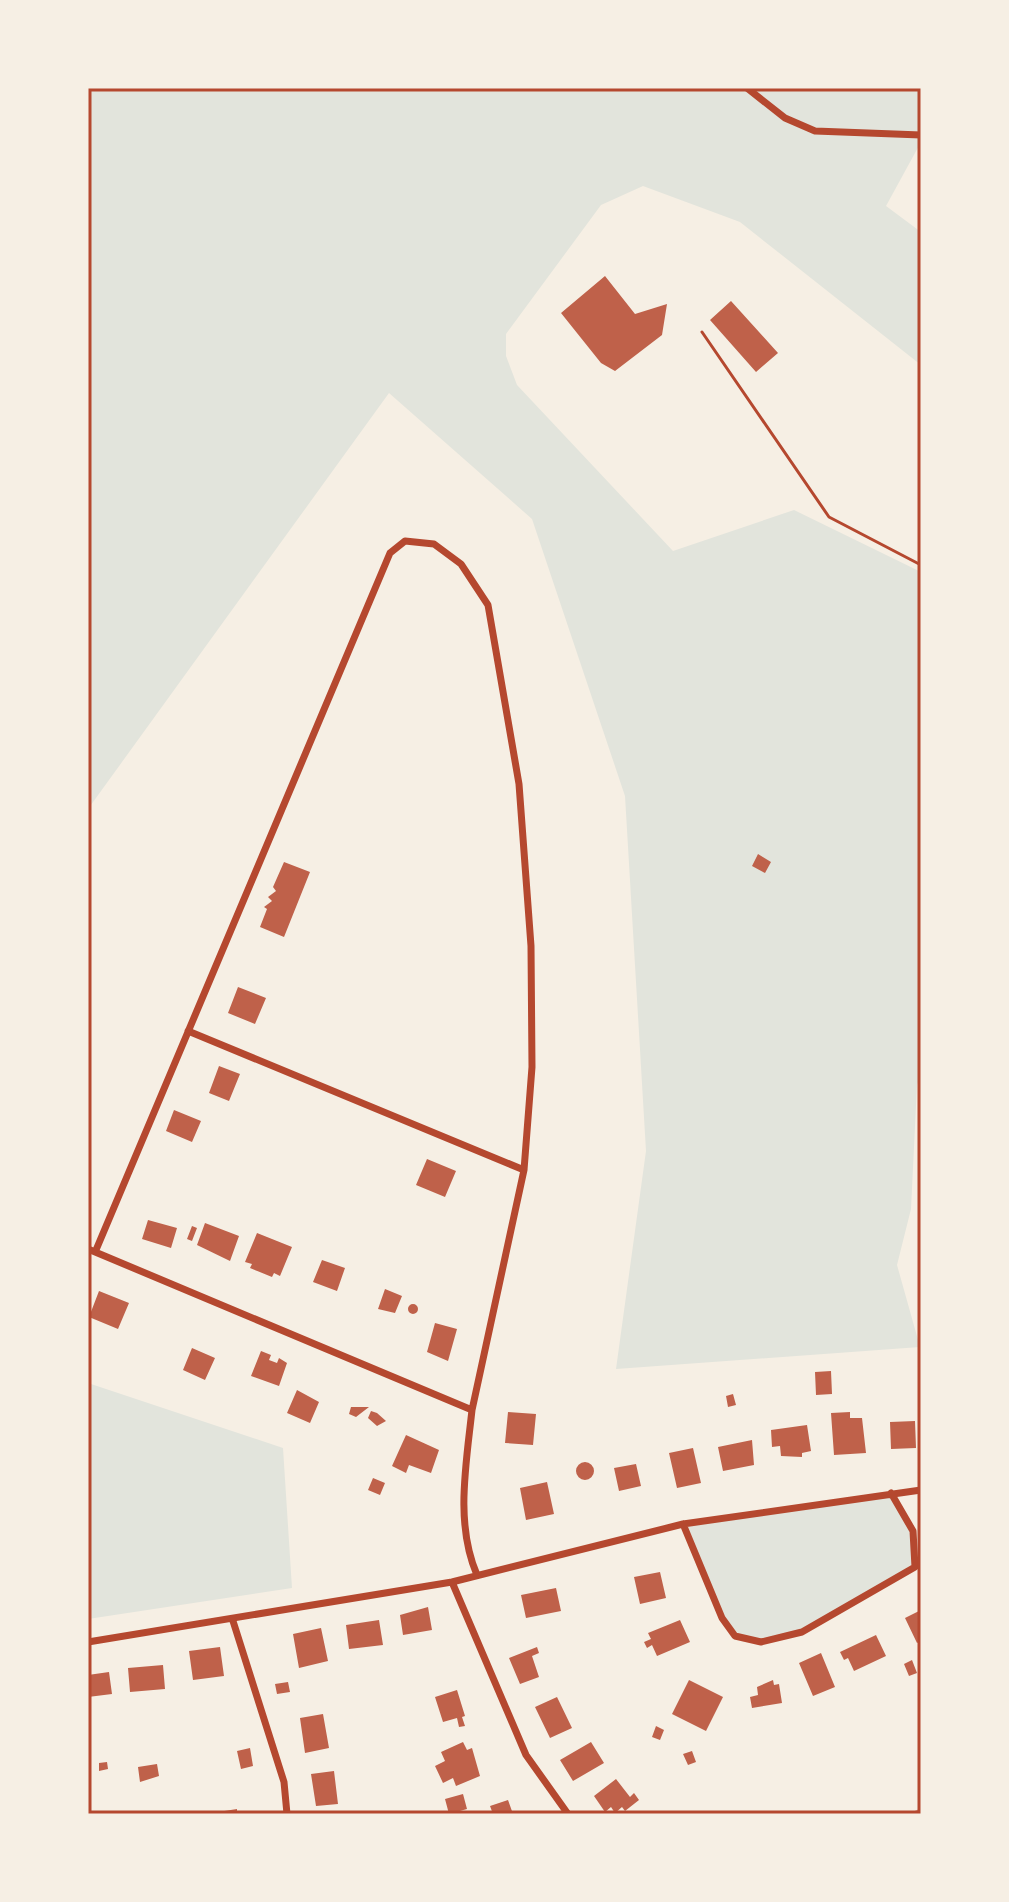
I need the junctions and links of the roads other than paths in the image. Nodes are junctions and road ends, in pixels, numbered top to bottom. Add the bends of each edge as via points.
1 (747, 88) edge
2 (921, 135) edge
3 (702, 332) dead end
4 (921, 565) edge
5 (188, 1031) junction
6 (524, 1170) junction
7 (92, 1249) edge
8 (472, 1410) junction
9 (921, 1490) edge
10 (891, 1493) junction
11 (683, 1524) junction
12 (477, 1575) junction
13 (452, 1582) junction
14 (233, 1621) junction
15 (88, 1642) edge
16 (287, 1814) edge
17 (568, 1814) edge

1 - 2 street via 785,118 815,131
3 - 4 lane via 829,517
5 - 6 street
5 - 6 street via 390,553 405,541 434,544 461,564 488,605 519,784 531,976 532,1067
5 - 7 street
6 - 8 street
7 - 8 street
8 - 12 street via 463,1492 468,1554
9 - 10 street
10 - 11 street
10 - 11 street via 913,1531 915,1567 802,1632 761,1642 735,1636 722,1618
11 - 12 street
12 - 13 street
13 - 14 street
13 - 17 street via 526,1755
14 - 15 street
14 - 16 street via 284,1782

